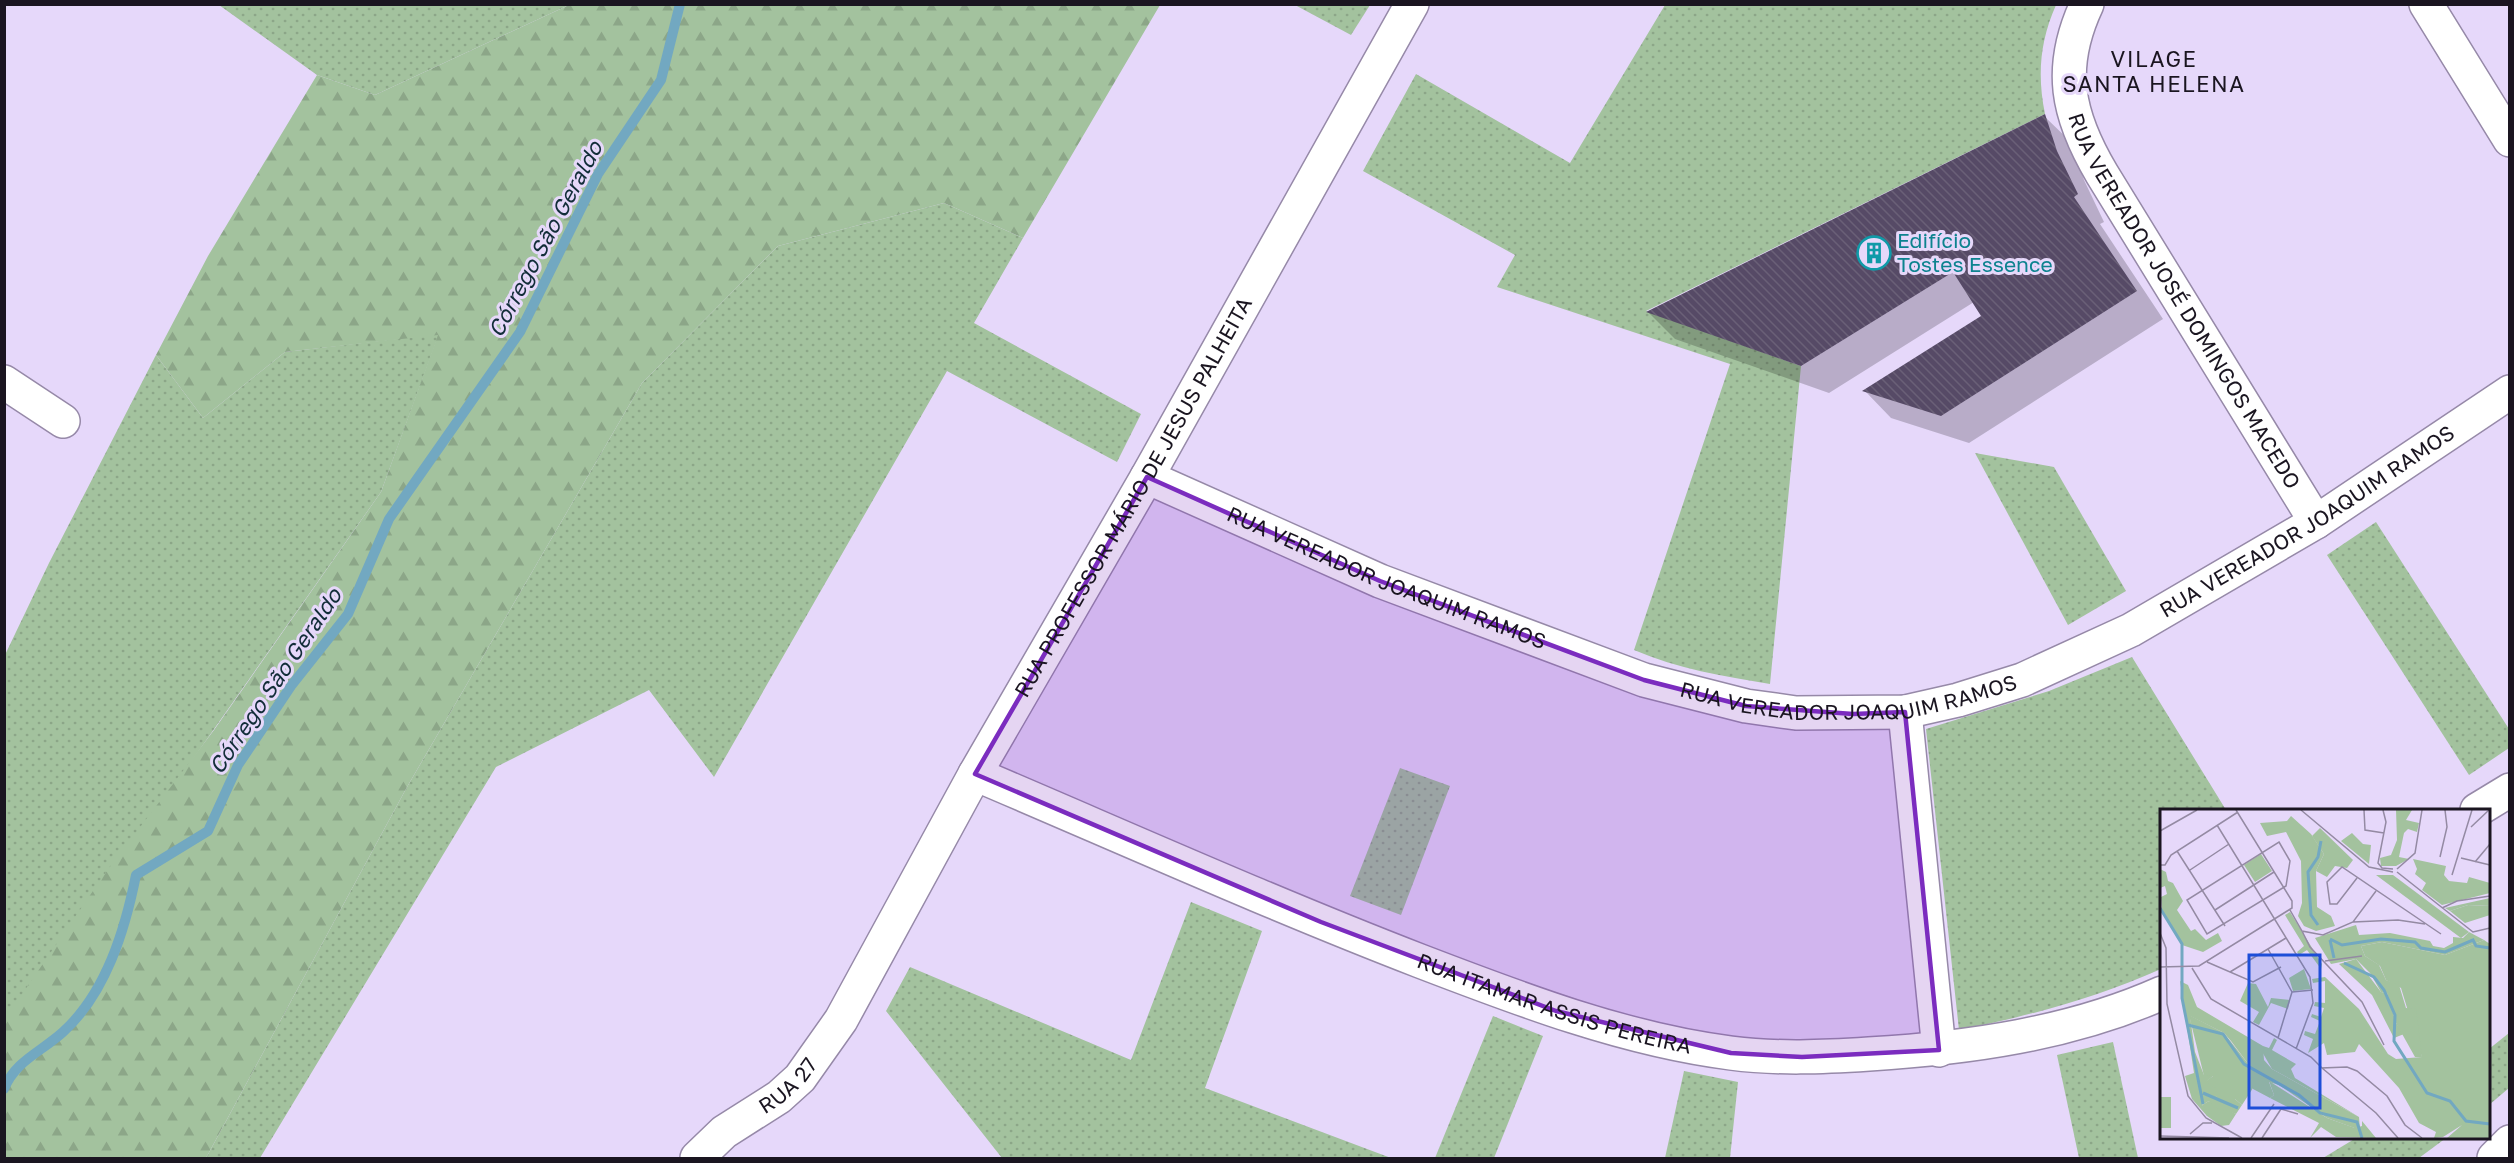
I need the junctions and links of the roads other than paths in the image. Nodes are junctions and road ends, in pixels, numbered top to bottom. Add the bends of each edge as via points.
1 (1413, 4) edge
2 (2087, 4) edge
3 (2426, 4) edge
4 (2510, 140) edge
5 (4, 382) edge
6 (2510, 392) edge
7 (63, 421) dead end
8 (1147, 477) junction
9 (2316, 522) junction
10 (1905, 712) junction
11 (975, 774) junction
12 (2510, 789) edge
13 (2479, 809) edge
14 (856, 992) joint
15 (2160, 994) edge
16 (1939, 1050) junction
17 (2510, 1142) edge
18 (697, 1158) edge
19 (2494, 1158) edge

1 - 8 street, RUA PROFESSOR MÁRIO DE JESUS PALHEITA
2 - 9 street, RUA VEREADOR JOSÉ DOMINGOS MACEDO via 2068,70 2069,98 2077,126 2092,158
3 - 4 street
5 - 7 street
6 - 9 street, RUA VEREADOR JOAQUIM RAMOS
8 - 10 street, RUA VEREADOR JOAQUIM RAMOS via 1380,581 1644,680 1746,706 1796,712
8 - 11 street, RUA PROFESSOR MÁRIO DE JESUS PALHEITA
9 - 10 street, RUA VEREADOR JOAQUIM RAMOS via 2096,648 1989,691
10 - 16 street
11 - 14 street, RUA PROFESSOR MÁRIO DE JESUS PALHEITA
11 - 16 street, RUA ITAMAR ASSIS PEREIRA via 1321,922 1556,1011 1731,1053 1802,1058
12 - 13 street
14 - 18 street, RUA 27 via 800,1078 779,1097 724,1132
15 - 16 street, RUA ITAMAR ASSIS PEREIRA via 2066,1025
17 - 19 street

